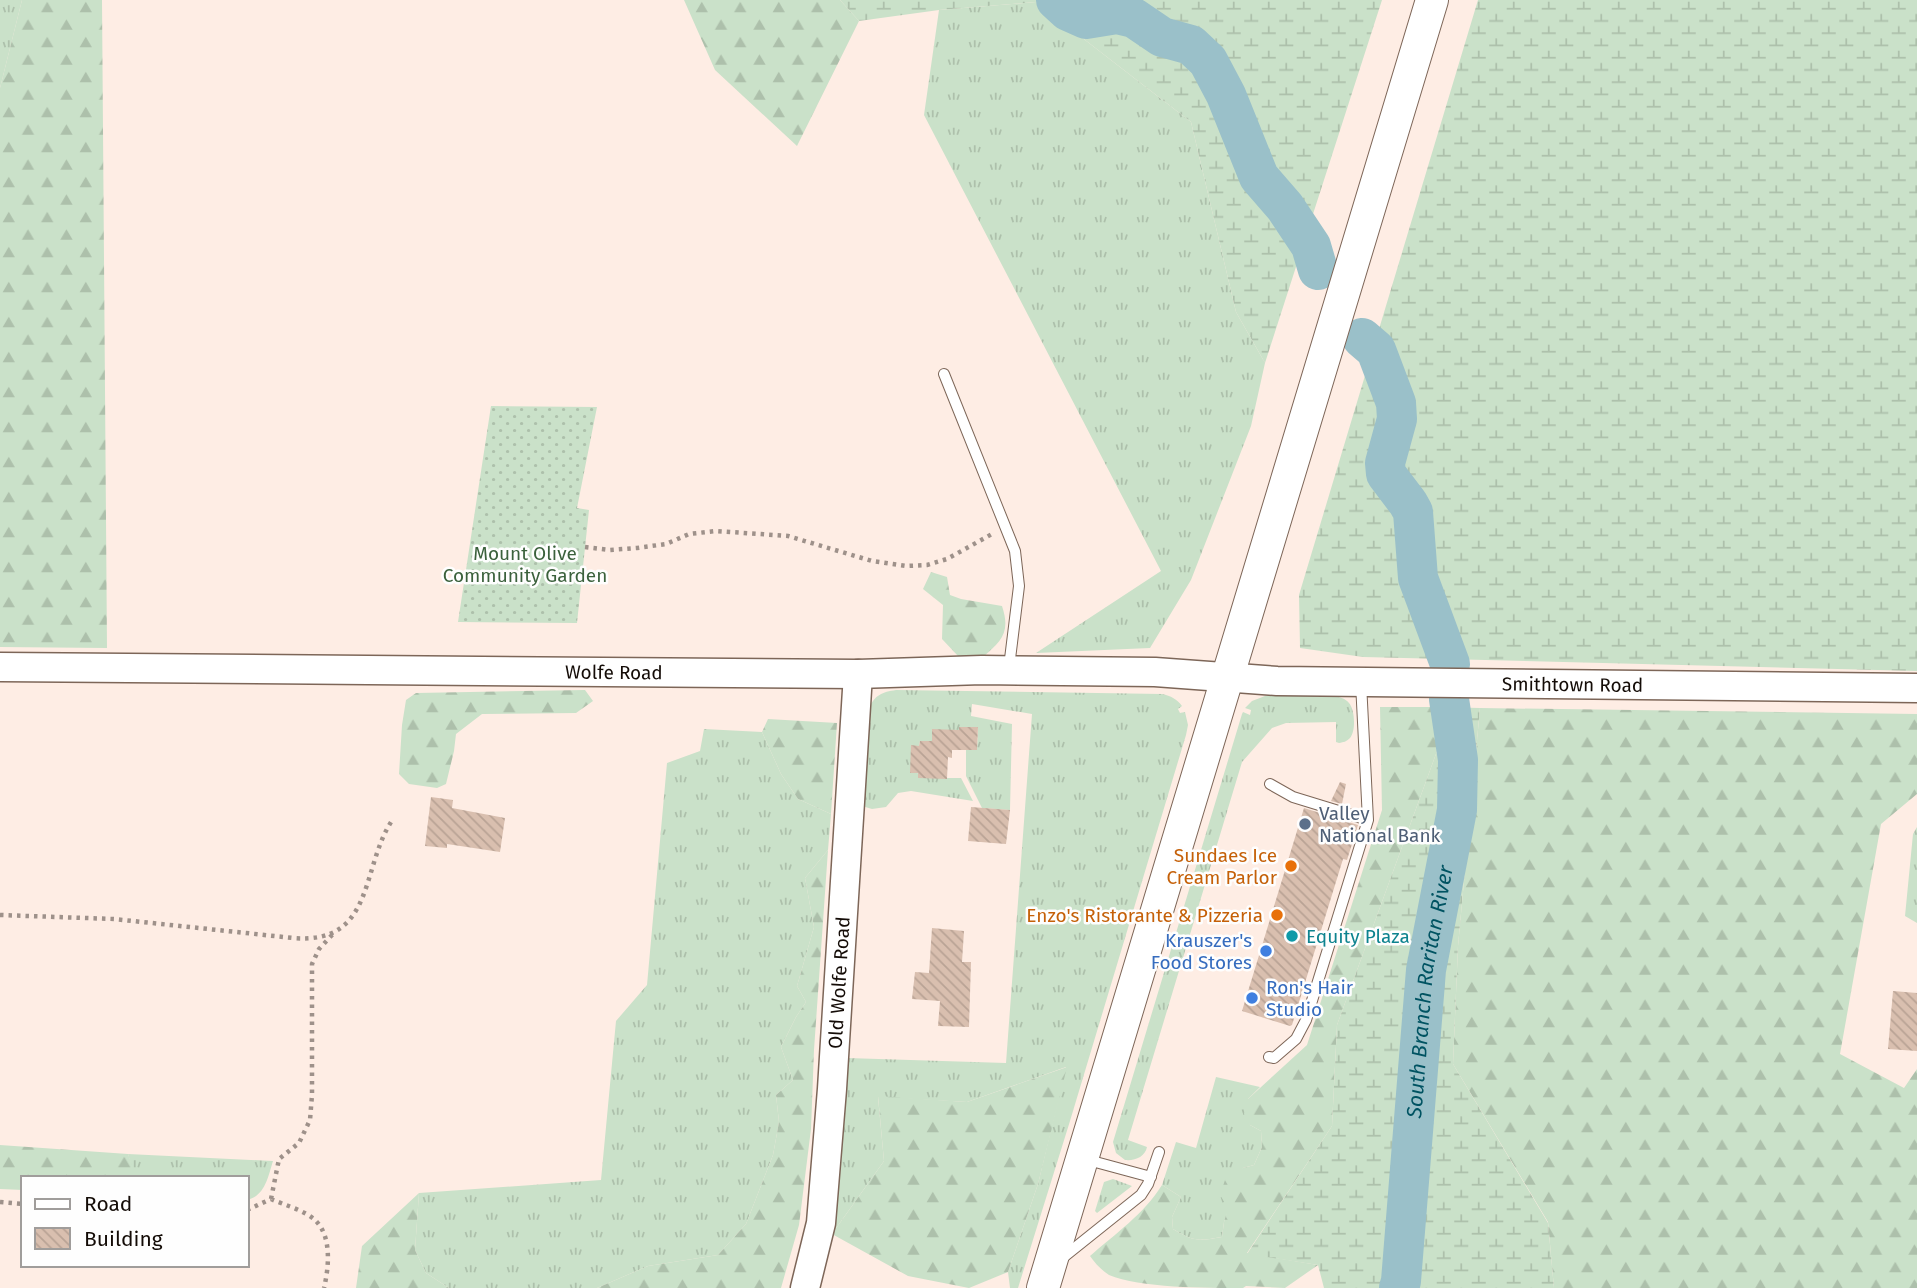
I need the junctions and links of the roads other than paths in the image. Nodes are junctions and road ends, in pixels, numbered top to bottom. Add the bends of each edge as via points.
1 (1432, 0) edge
2 (944, 374) dead end
3 (0, 667) edge
4 (1008, 671) junction
5 (858, 674) junction
6 (1228, 677) junction
7 (1361, 681) junction
8 (1917, 688) edge
9 (1270, 783) dead end
10 (1368, 820) junction
11 (1269, 1057) dead end
12 (1159, 1152) dead end
13 (1082, 1159) junction
14 (1151, 1177) junction
15 (1046, 1278) edge
16 (805, 1288) edge

1 - 6 main road
2 - 4 lane via 1015,551 1019,576
3 - 5 street, Wolfe Road
4 - 5 street, Wolfe Road
4 - 6 street, Wolfe Road
5 - 16 street, Old Wolfe Road via 821,1223
6 - 7 street, Smithtown Road
6 - 13 main road
7 - 8 street, Smithtown Road
7 - 10 lane
9 - 10 lane via 1293,797
10 - 11 lane via 1306,1020 1296,1039 1274,1058
12 - 14 lane
13 - 14 lane
13 - 15 main road
14 - 15 lane via 1141,1195

